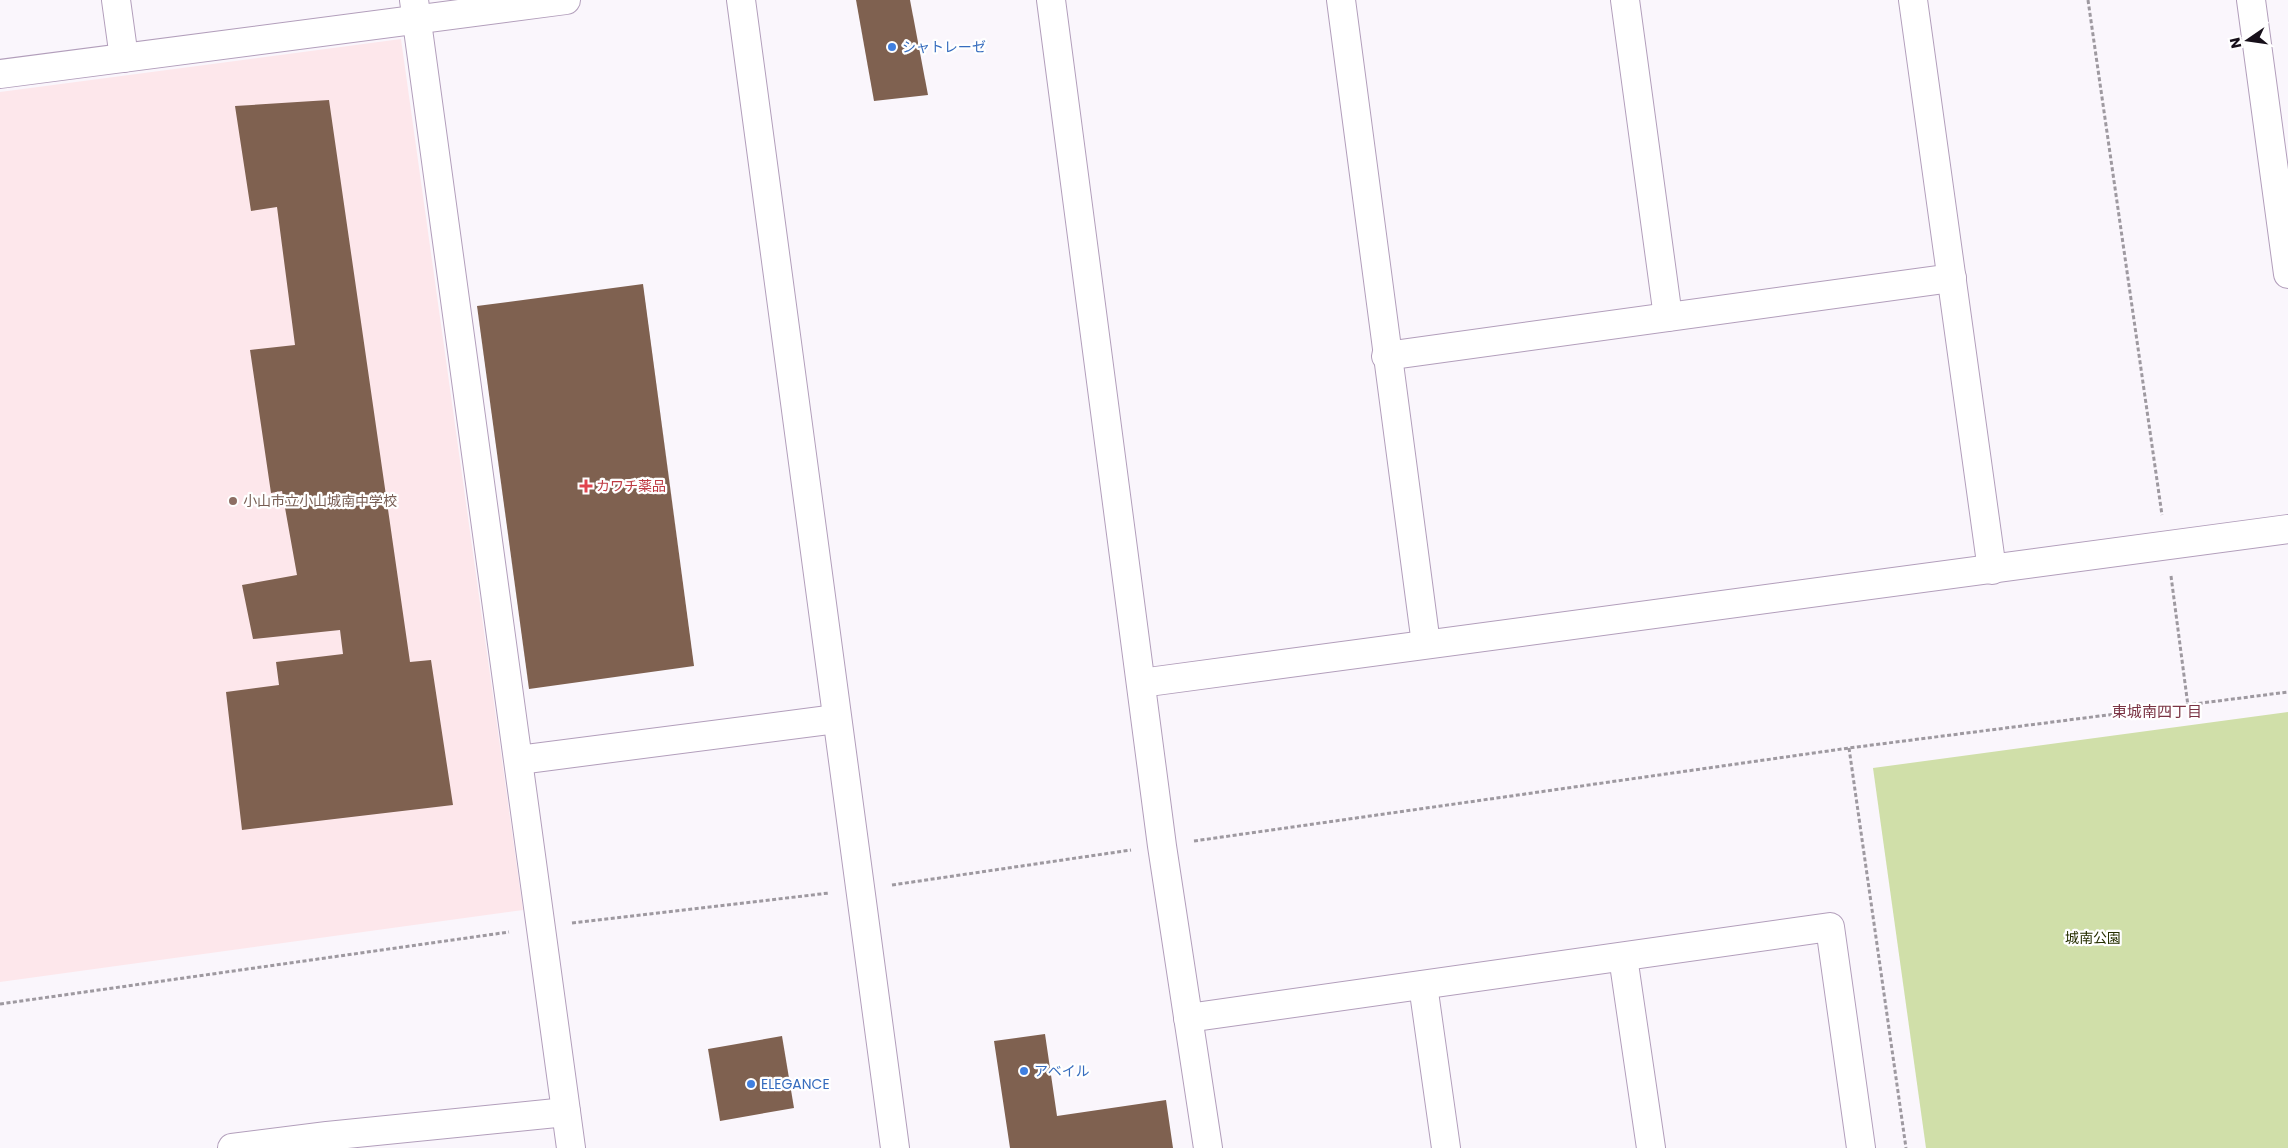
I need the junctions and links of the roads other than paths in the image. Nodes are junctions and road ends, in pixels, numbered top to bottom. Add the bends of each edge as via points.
1 (116, 0) edge
2 (566, 0) edge
3 (741, 0) edge
4 (1051, 0) edge
5 (1341, 0) edge
6 (1625, 0) edge
7 (1913, 0) edge
8 (2251, 0) edge
9 (415, 10) edge
10 (124, 58) junction
11 (0, 74) edge
12 (2288, 274) edge
13 (1952, 278) junction
14 (1668, 317) junction
15 (1386, 356) junction
16 (2288, 529) edge
17 (1992, 570) junction
18 (1426, 644) junction
19 (1141, 683) junction
20 (836, 719) junction
21 (519, 760) junction
22 (1623, 957) junction
23 (1424, 985) junction
24 (1188, 1018) junction
25 (566, 1112) junction
26 (328, 1142) edge
27 (232, 1148) edge
28 (571, 1148) edge
29 (895, 1148) edge
30 (1208, 1148) edge
31 (1446, 1148) edge
32 (1651, 1148) edge
33 (1861, 1148) edge

1 - 10 street
2 - 9 street
3 - 20 street
4 - 19 street
5 - 15 street
6 - 14 street
7 - 13 street
8 - 12 street
9 - 10 street
9 - 21 street
10 - 11 street
13 - 14 street
13 - 17 street
14 - 15 street
15 - 18 street
16 - 17 street
17 - 18 street
18 - 19 street
19 - 24 street
20 - 21 street
20 - 29 street via 862,889
21 - 25 street
22 - 23 street
22 - 32 street
22 - 33 street via 1830,927
23 - 24 street
23 - 31 street
24 - 30 street
25 - 26 street
25 - 28 street
26 - 27 street

